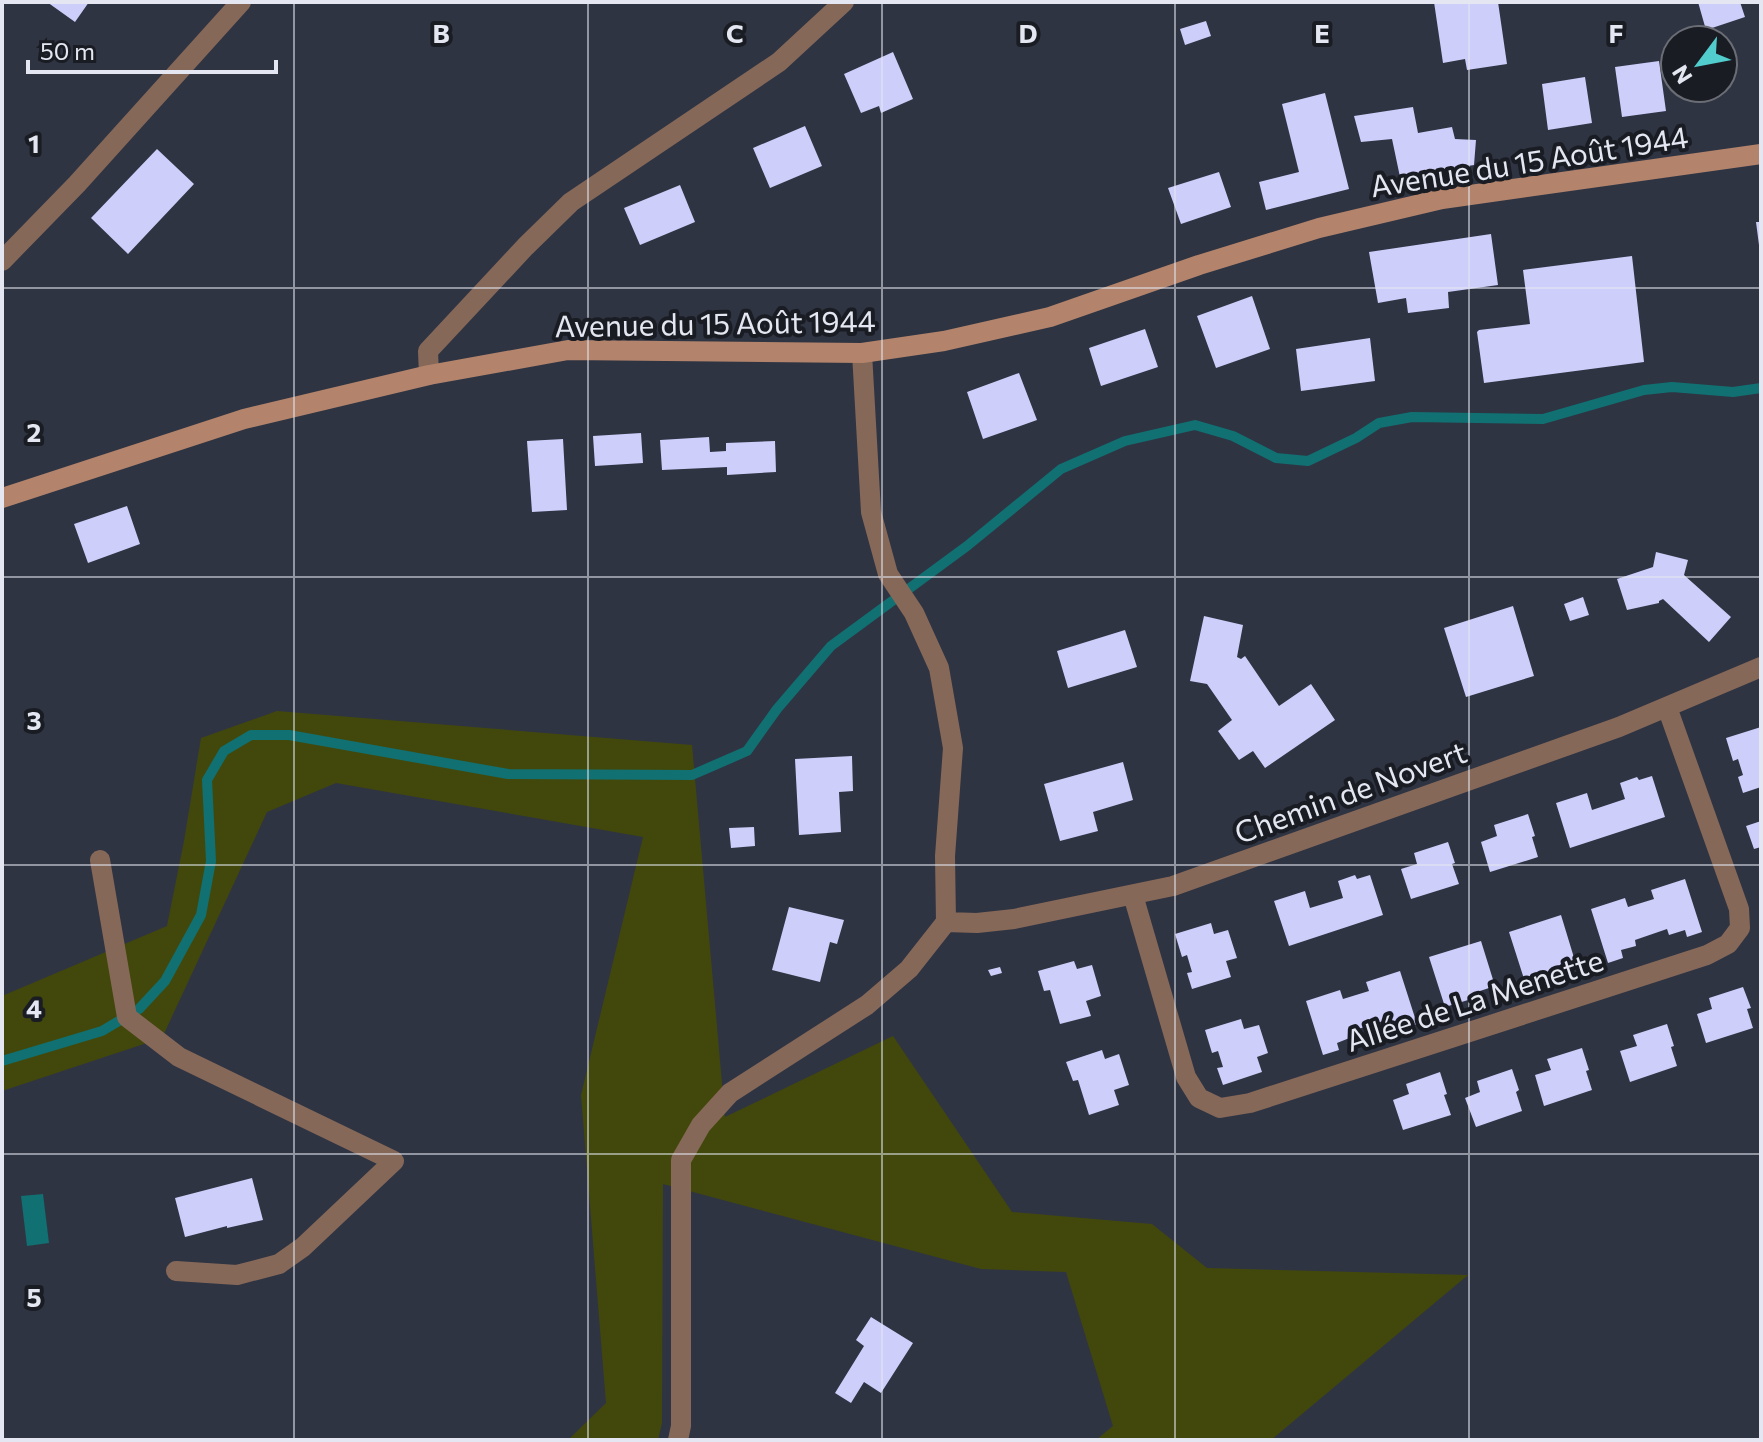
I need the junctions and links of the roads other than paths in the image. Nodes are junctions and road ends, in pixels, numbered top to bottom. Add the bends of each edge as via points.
1 (241, 2) edge
2 (844, 2) edge
3 (1761, 154) edge
4 (2, 261) edge
5 (862, 353) junction
6 (429, 375) junction
7 (2, 498) edge
8 (1761, 667) edge
9 (1667, 707) junction
10 (100, 860) dead end
11 (1133, 895) junction
12 (946, 922) junction
13 (176, 1271) dead end
14 (678, 1440) edge

1 - 4 street
2 - 6 street via 779,62 571,202 428,351
3 - 5 main road, Avenue du 15 Août 1944 via 1442,199 1319,228 1050,317
5 - 6 main road, Avenue du 15 Août 1944 via 568,350
5 - 12 street via 871,512 888,574 914,613 939,668 953,748
6 - 7 main road, Avenue du 15 Août 1944 via 244,419
8 - 9 street, Chemin de Novert
9 - 11 street, Chemin de Novert via 1233,865
9 - 11 street, Allée de La Menette via 1739,909 1740,928 1728,944 1707,955 1250,1103 1220,1108 1199,1098 1186,1077
10 - 13 street via 127,1017 179,1057 394,1161 279,1264 237,1275
11 - 12 street, Chemin de Novert via 1014,919
12 - 14 street via 909,969 867,1005 730,1093 701,1125 681,1160

